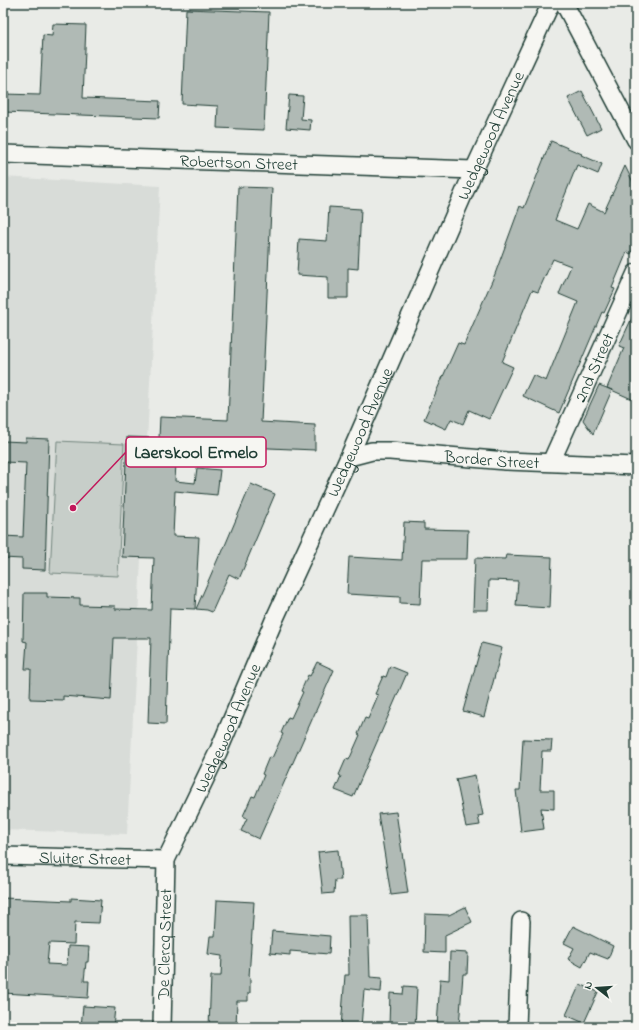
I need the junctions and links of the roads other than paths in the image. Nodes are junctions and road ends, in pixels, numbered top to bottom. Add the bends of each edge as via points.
1 (551, 3) edge
2 (564, 3) edge
3 (636, 140) edge
4 (3, 154) edge
5 (474, 170) junction
6 (636, 274) edge
7 (348, 457) junction
8 (551, 462) junction
9 (636, 466) edge
10 (3, 856) edge
11 (166, 860) junction
12 (521, 921) dead end
13 (162, 1027) edge
14 (517, 1027) edge

1 - 5 street, Wedgewood Avenue
2 - 3 street
4 - 5 street, Robertson Street
5 - 7 street, Wedgewood Avenue
6 - 8 street, 2nd Street
7 - 8 street, Border Street via 372,451
7 - 11 street, Wedgewood Avenue via 218,752
8 - 9 street, Border Street
10 - 11 street, Sluiter Street
11 - 13 street, De Clercq Street
12 - 14 street

